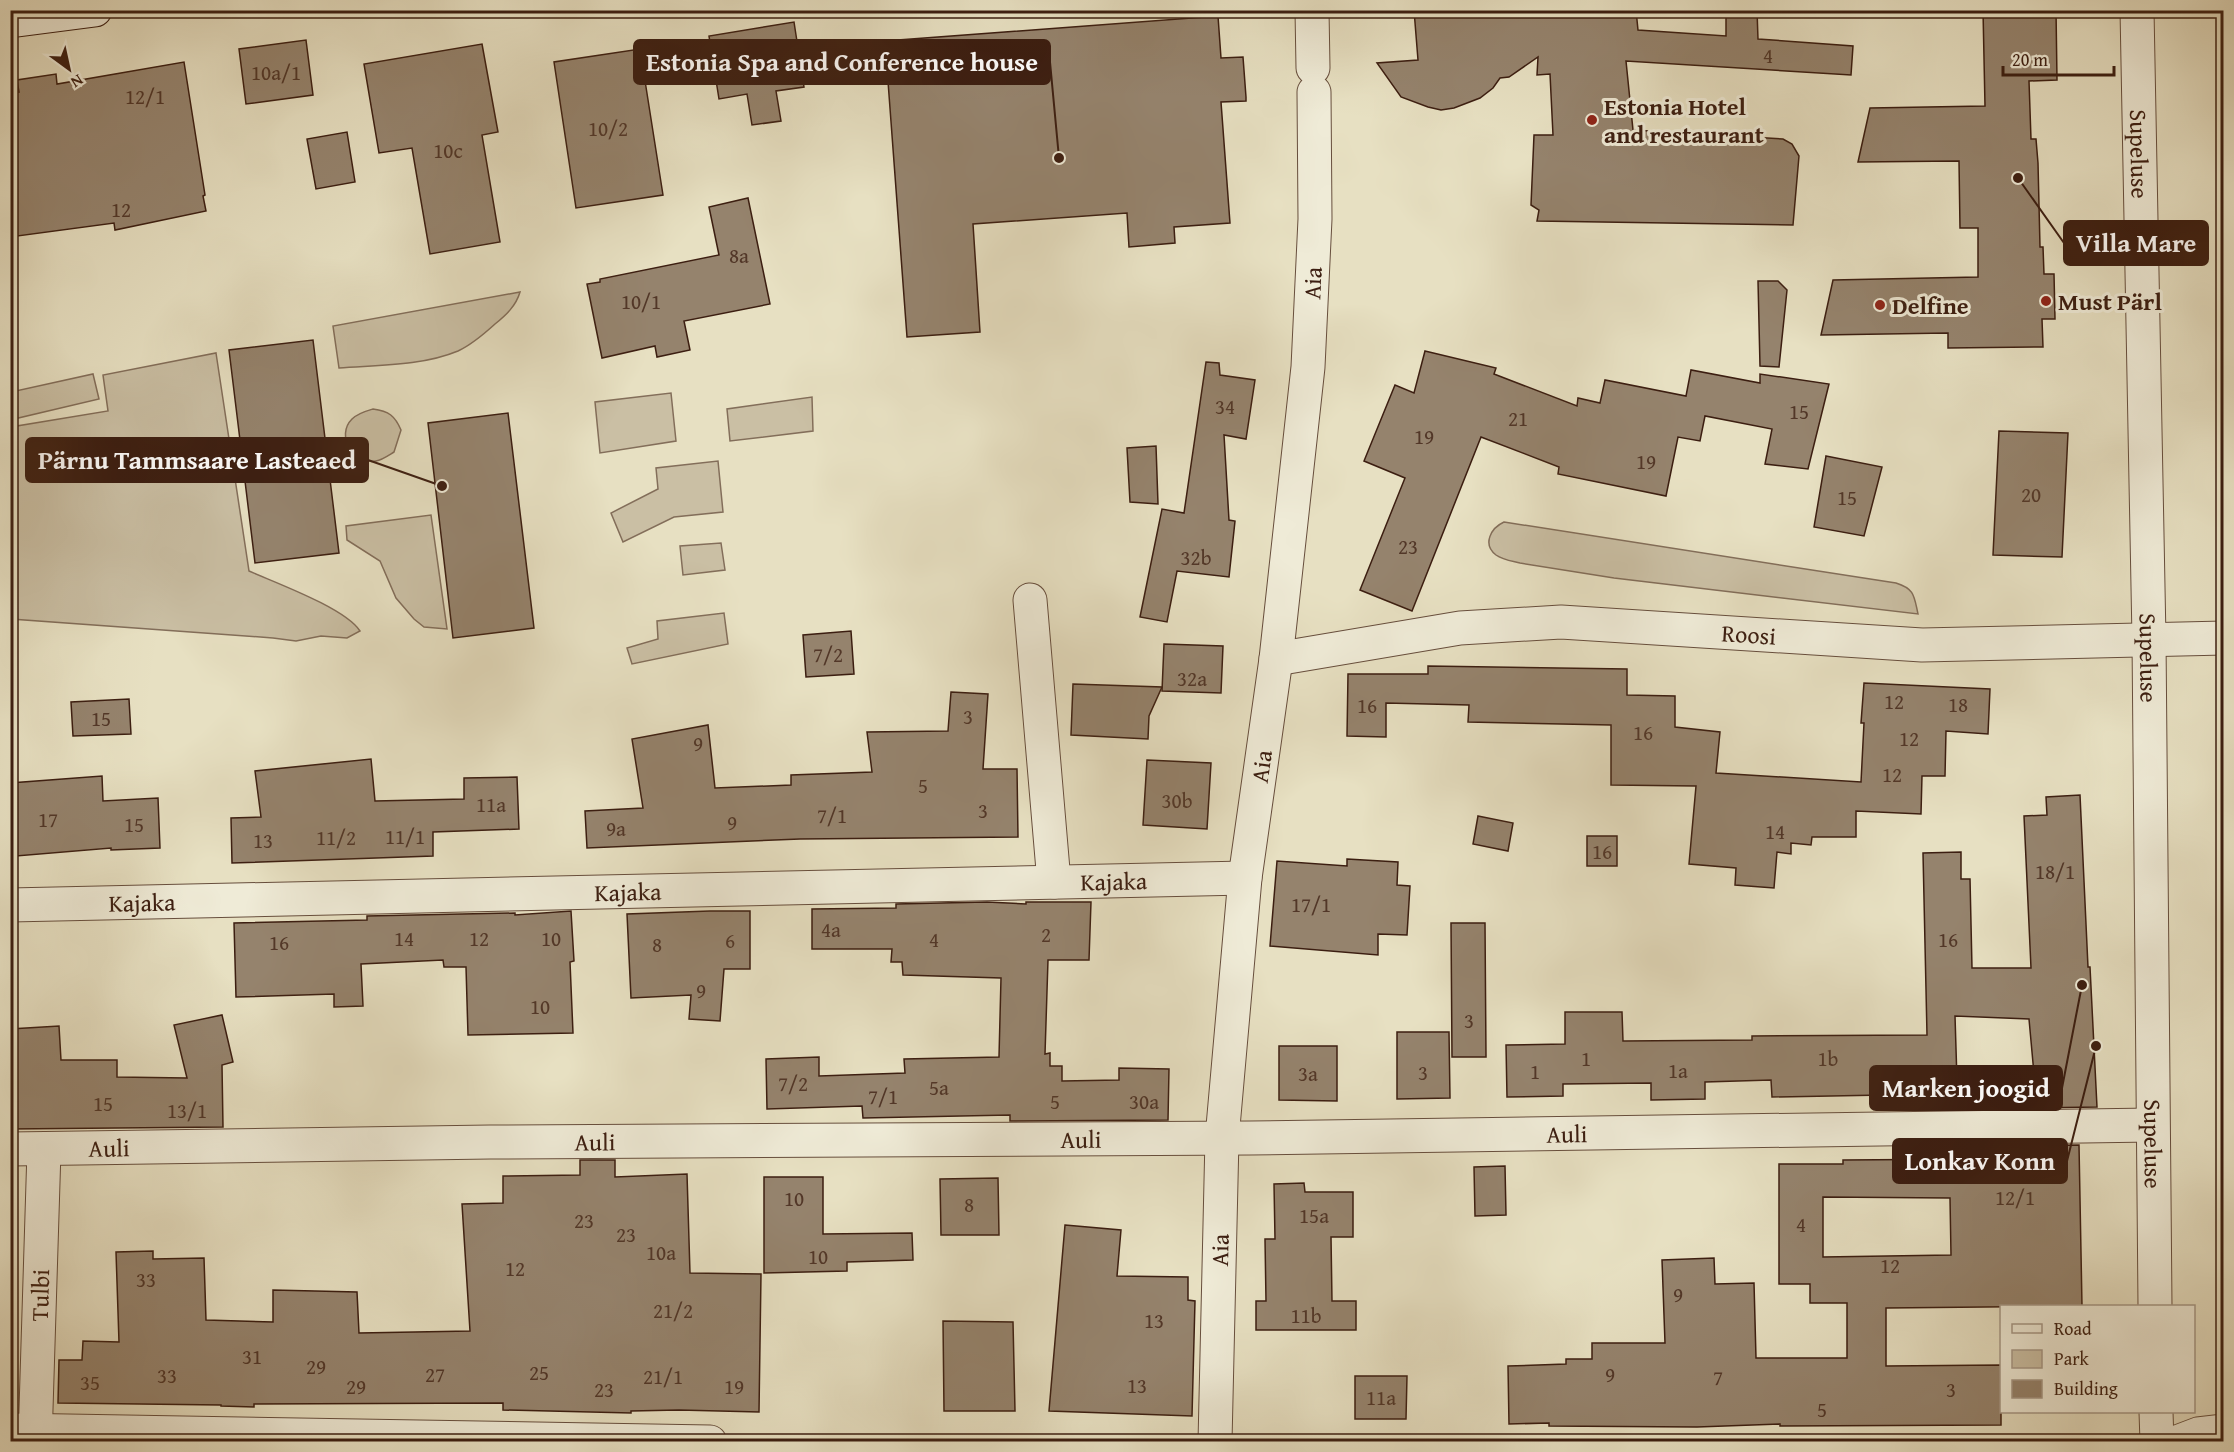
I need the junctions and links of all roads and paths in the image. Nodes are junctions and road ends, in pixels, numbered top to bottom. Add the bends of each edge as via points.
1 (95, 10) edge
2 (1312, 10) edge
3 (2138, 10) edge
4 (10, 21) edge
5 (1030, 600) dead end
6 (2223, 638) edge
7 (2150, 639) junction
8 (1276, 659) junction
9 (1245, 878) junction
10 (1054, 882) junction
11 (10, 905) edge
12 (2152, 1125) junction
13 (1222, 1138) junction
14 (10, 1149) edge
15 (44, 1150) junction
16 (2155, 1305) edge
17 (2156, 1413) edge
18 (2223, 1431) edge
19 (27, 1434) edge
20 (710, 1442) edge
21 (1215, 1442) edge
22 (2157, 1442) edge
23 (2177, 1442) edge

1 - 4 street
2 - 8 street, Aia via 1315,219 1308,367
3 - 7 street, Supeluse
5 - 10 street
6 - 7 street, Roosi
7 - 8 street, Roosi via 1922,645 1561,622 1460,628
7 - 12 street, Supeluse
8 - 9 street, Aia
9 - 10 street, Kajaka
9 - 13 street, Aia
10 - 11 street, Kajaka
12 - 13 street, Auli
12 - 16 street, Supeluse
13 - 15 street, Auli via 502,1142
13 - 21 street, Aia
14 - 15 street, Auli
15 - 19 street, Tulbi
17 - 22 street
18 - 23 street
19 - 20 street

